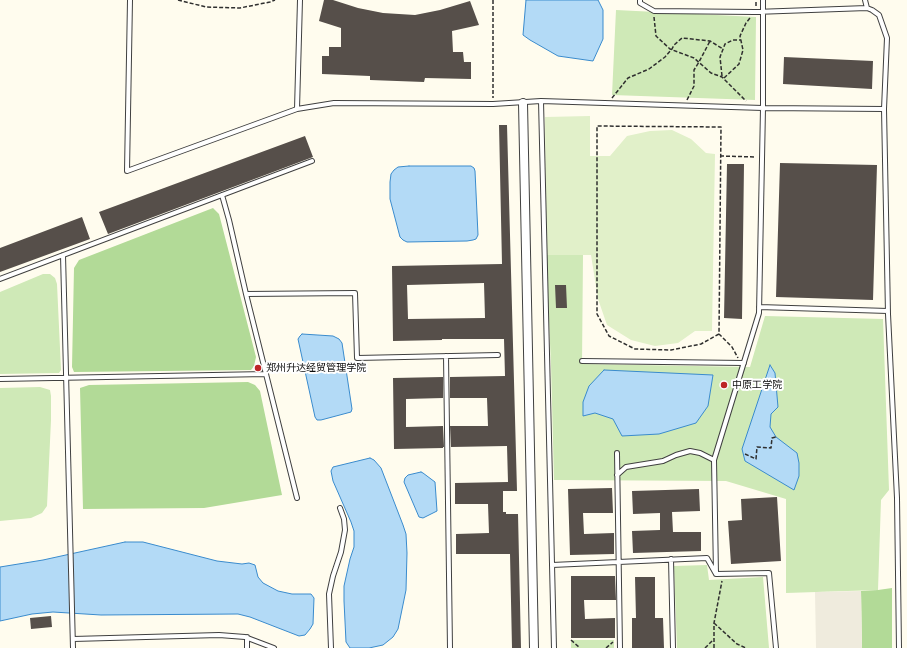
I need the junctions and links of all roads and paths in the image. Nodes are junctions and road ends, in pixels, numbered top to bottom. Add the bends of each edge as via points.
1 (130, 0) edge
2 (178, 0) edge
3 (276, 0) edge
4 (300, 0) edge
5 (493, 0) edge
6 (640, 0) edge
7 (763, 0) edge
8 (865, 0) edge
9 (867, 8) junction
10 (654, 11) junction
11 (755, 12) junction
12 (762, 12) junction
13 (741, 40) junction
14 (710, 41) junction
15 (672, 49) junction
16 (723, 49) junction
17 (699, 62) junction
18 (723, 77) junction
19 (541, 101) junction
20 (522, 102) junction
21 (607, 103) junction
22 (493, 104) junction
23 (684, 106) junction
24 (753, 108) junction
25 (763, 108) junction
26 (298, 109) junction
27 (884, 109) junction
28 (720, 156) junction
29 (762, 157) junction
30 (312, 161) dead end
31 (222, 195) junction
32 (63, 255) junction
33 (0, 279) edge
34 (246, 294) junction
35 (759, 307) junction
36 (888, 311) junction
37 (719, 334) junction
38 (498, 355) dead end
39 (446, 356) junction
40 (582, 361) dead end
41 (742, 363) junction
42 (266, 374) junction
43 (67, 377) junction
44 (0, 379) edge
45 (776, 437) dead end
46 (617, 453) dead end
47 (744, 454) dead end
48 (714, 460) junction
49 (617, 475) junction
50 (297, 498) dead end
51 (340, 508) dead end
52 (671, 559) junction
53 (618, 562) junction
54 (552, 564) junction
55 (716, 574) junction
56 (723, 574) junction
57 (714, 623) junction
58 (247, 637) junction
59 (620, 637) junction
60 (73, 639) junction
61 (714, 639) junction
62 (571, 640) dead end
63 (73, 648) edge
64 (247, 648) edge
65 (274, 648) edge
66 (331, 648) edge
67 (450, 648) edge
68 (534, 648) edge
69 (554, 648) edge
70 (580, 648) edge
71 (606, 648) edge
72 (620, 648) edge
73 (673, 648) edge
74 (705, 648) edge
75 (714, 648) edge
76 (746, 648) edge
77 (776, 648) edge
78 (899, 648) edge

1 - 26 lane via 127,171
2 - 3 path via 206,7 240,8
4 - 26 lane
5 - 22 path
6 - 10 lane via 640,3
7 - 12 lane
8 - 9 lane
9 - 12 lane
9 - 27 lane via 879,15 887,38
10 - 11 lane
10 - 15 path via 656,36
11 - 12 lane
11 - 13 path via 746,23 740,36
12 - 25 lane
13 - 16 path via 733,40 725,44
13 - 18 path via 743,50 739,64
14 - 15 path via 682,38
14 - 16 path
14 - 17 path
15 - 17 path
15 - 21 path via 649,69 628,78
16 - 18 path via 720,56
17 - 18 path via 711,72
17 - 23 path via 694,70 694,86
18 - 24 path
19 - 20 lane
19 - 21 lane
19 - 54 lane
20 - 22 lane
20 - 68 street
21 - 23 lane
22 - 26 lane via 334,102
23 - 24 lane
24 - 25 lane
25 - 27 lane
25 - 29 lane
27 - 36 lane
28 - 29 path
28 - 37 path
28 - 37 path via 721,127 597,126 597,314 606,330 610,336 635,349 657,350 701,344
29 - 35 lane
30 - 31 lane
31 - 32 lane
31 - 34 lane
32 - 33 lane
32 - 43 lane
34 - 39 lane via 355,293 357,358
34 - 42 lane
35 - 36 lane
35 - 41 lane
36 - 78 lane via 897,498
37 - 41 path via 732,347
38 - 39 lane
39 - 67 lane
40 - 41 lane
41 - 48 lane
42 - 43 lane
42 - 50 lane
43 - 44 lane
43 - 60 lane
45 - 47 path via 772,438 771,448 758,447 756,459
46 - 49 lane
48 - 49 lane via 690,451 663,461 626,467
48 - 55 lane
49 - 53 lane
51 - 66 lane via 345,530 329,594
52 - 53 lane
52 - 55 lane via 707,558
52 - 73 lane
53 - 54 lane
53 - 59 lane
54 - 69 lane
55 - 56 lane
56 - 57 path
56 - 77 lane via 769,573
57 - 61 path
57 - 76 path via 737,644
58 - 60 lane via 219,635
58 - 64 lane
58 - 65 lane
59 - 71 path
59 - 72 lane
60 - 63 lane
61 - 74 path
61 - 75 path
62 - 70 path

